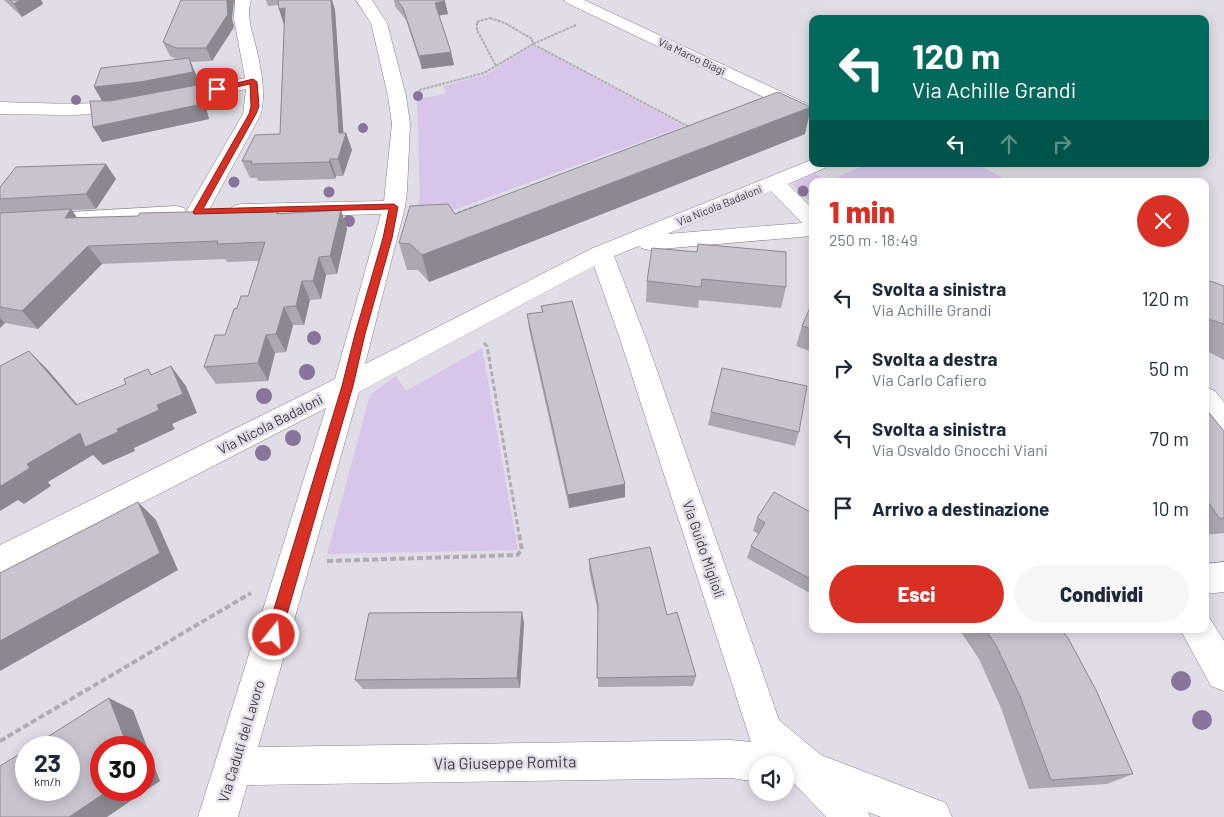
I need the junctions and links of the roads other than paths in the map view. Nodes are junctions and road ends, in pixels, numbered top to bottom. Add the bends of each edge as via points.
1 (243, 0) edge
2 (364, 0) edge
3 (572, 0) edge
4 (253, 82) junction
5 (0, 108) edge
6 (809, 112) edge
7 (811, 167) edge
8 (775, 183) junction
9 (394, 207) junction
10 (197, 212) junction
11 (809, 217) edge
12 (0, 223) edge
13 (809, 229) edge
14 (610, 249) junction
15 (347, 386) junction
16 (1209, 403) edge
17 (1224, 421) edge
18 (0, 561) edge
19 (1224, 577) edge
20 (1209, 579) edge
21 (1199, 633) edge
22 (1224, 673) edge
23 (782, 756) edge
24 (749, 761) edge
25 (234, 766) junction
26 (794, 768) edge
27 (794, 770) edge
28 (218, 817) edge
29 (850, 817) edge
30 (932, 817) edge

1 - 4 street via 242,18
2 - 9 street, Via Caduti del Lavoro via 379,23 397,96 401,124
3 - 6 street, Via Marco Biagi
4 - 5 street via 112,107
4 - 10 street via 255,102 252,114
7 - 8 street, Via Nicola Badaloni
8 - 11 street
8 - 14 street, Via Nicola Badaloni
9 - 10 street
9 - 15 street, Via Caduti del Lavoro
10 - 12 street
13 - 14 street, Via Nicola Badaloni
14 - 15 street, Via Nicola Badaloni
14 - 23 street, Via Guido Miglioli via 639,358 765,732
15 - 18 street, Via Nicola Badaloni
15 - 25 street, Via Caduti del Lavoro
16 - 17 street
19 - 20 street
21 - 22 street
24 - 25 street, Via Giuseppe Romita via 731,759
25 - 28 street, Via Caduti del Lavoro
26 - 30 street, Via Giuseppe Romita
27 - 29 street, Via Guido Miglioli via 836,798

